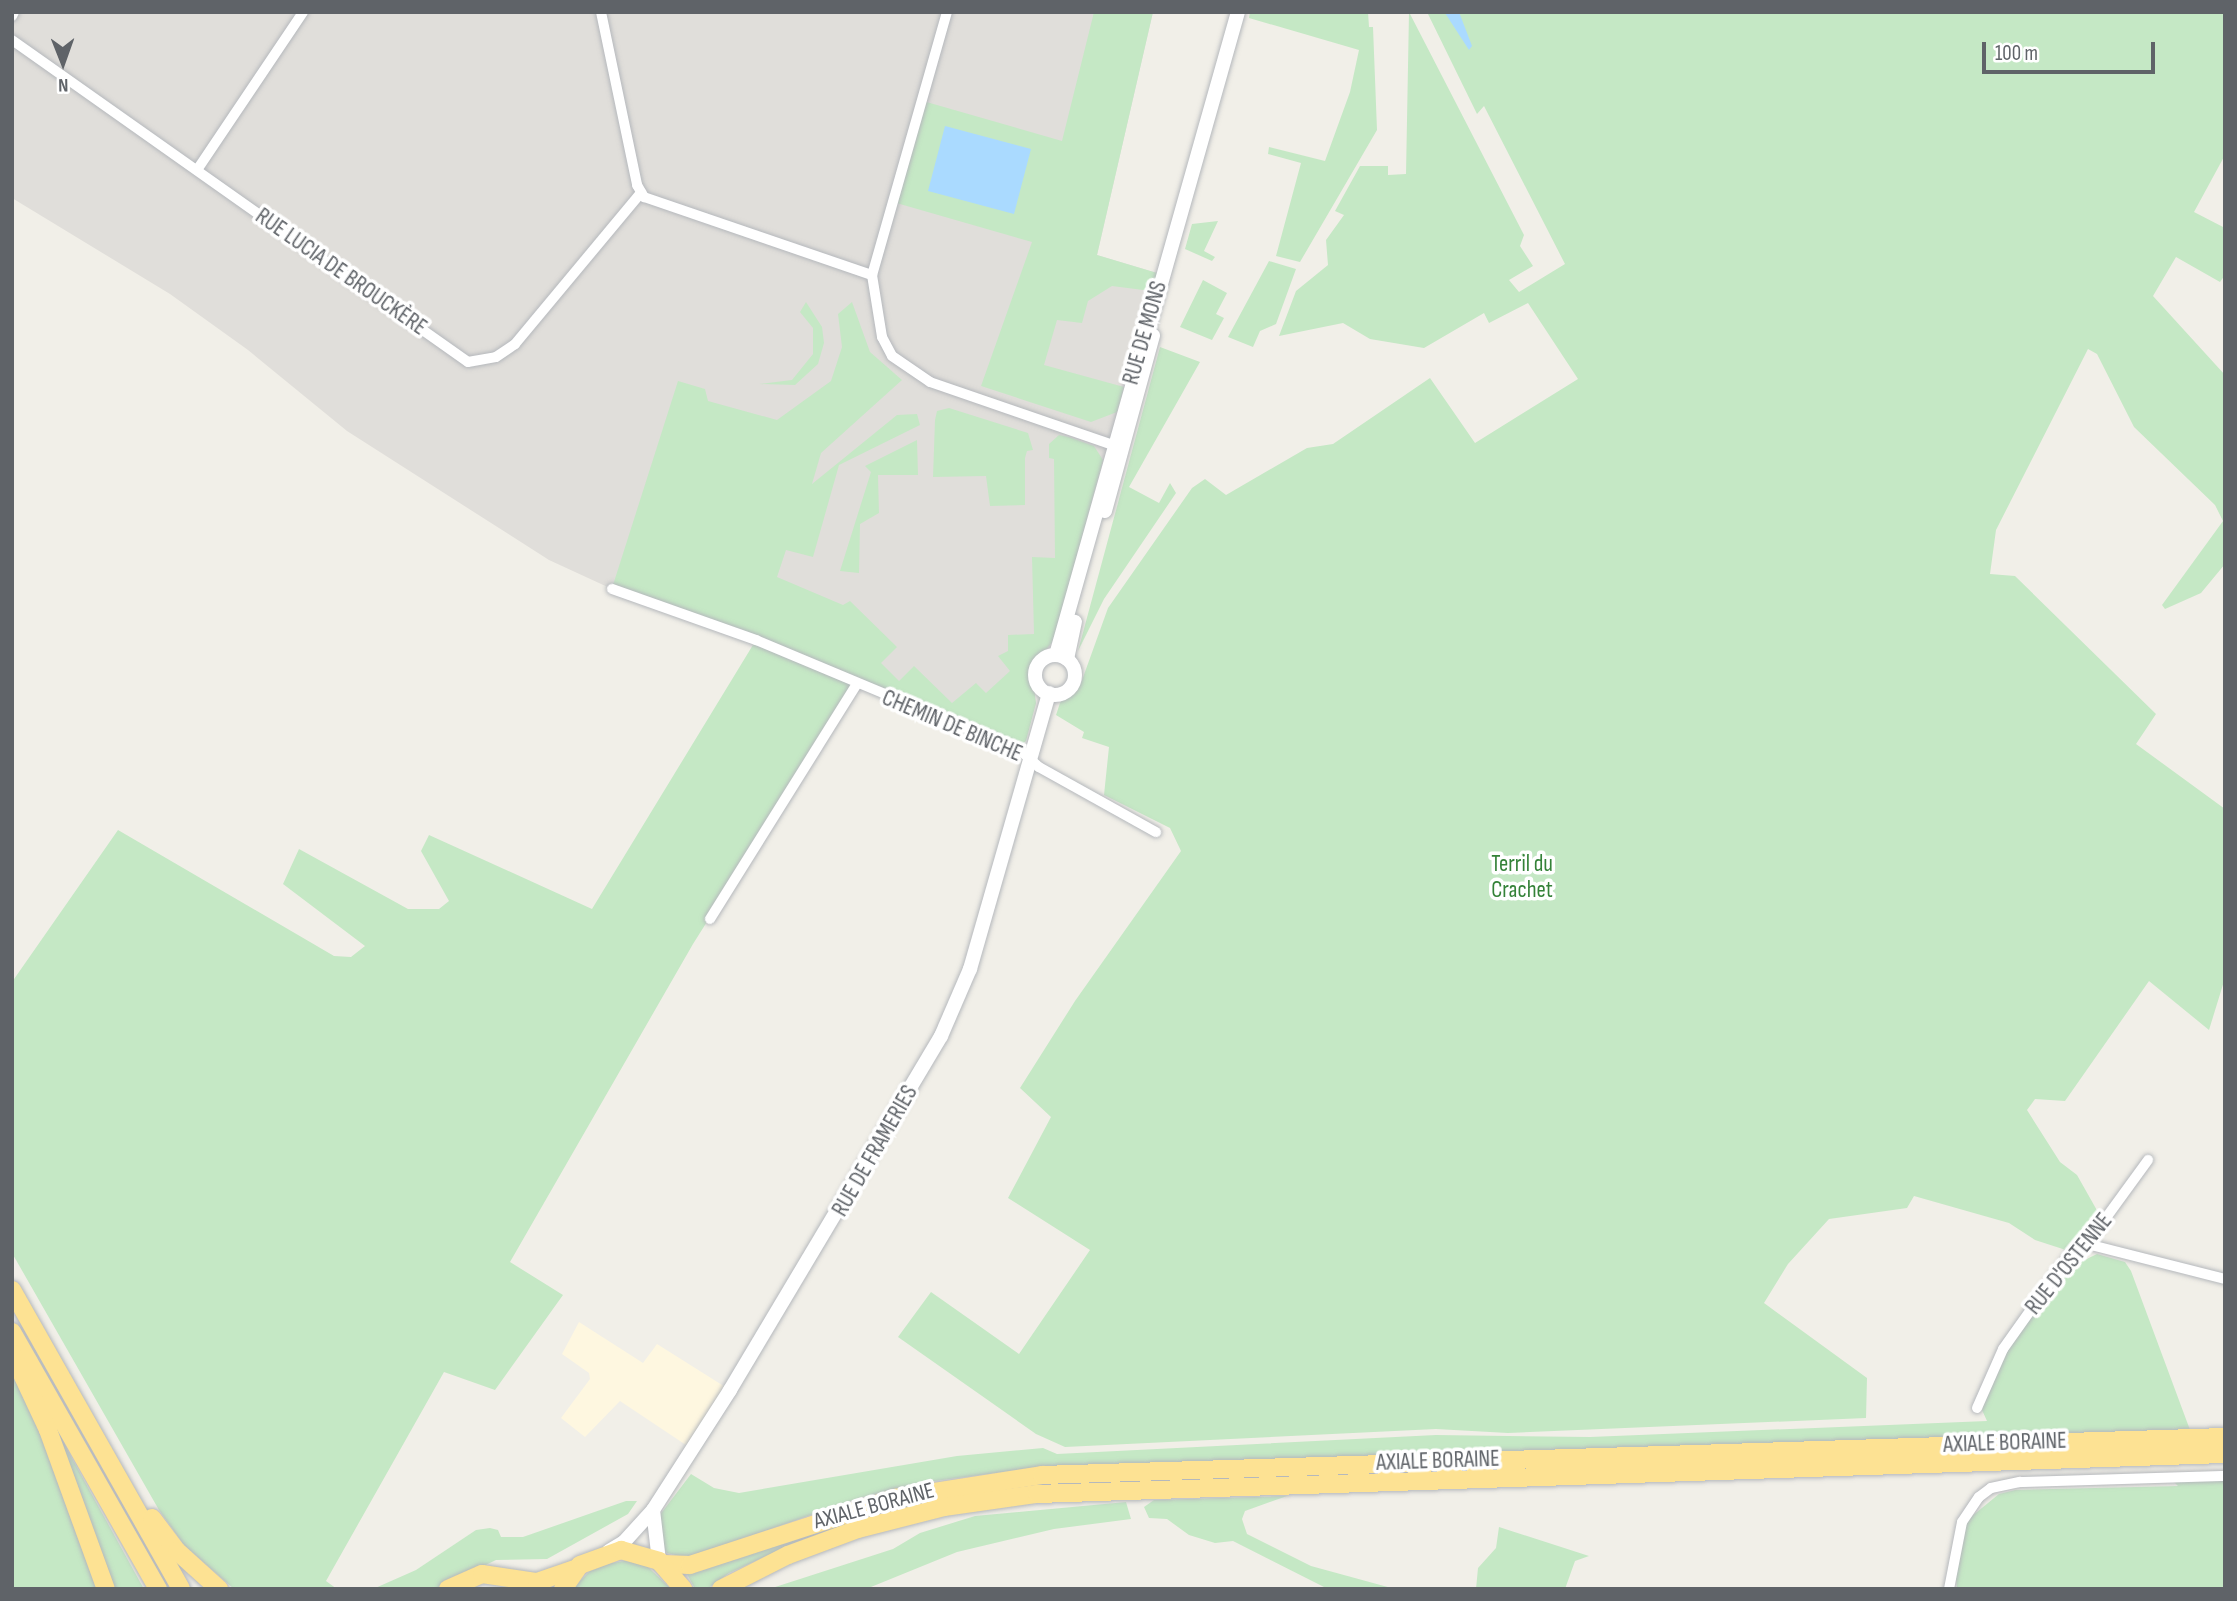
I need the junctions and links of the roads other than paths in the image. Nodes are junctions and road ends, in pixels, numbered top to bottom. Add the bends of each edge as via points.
1 (303, 12) edge
2 (601, 12) edge
3 (947, 12) edge
4 (1238, 12) edge
5 (12, 40) edge
6 (197, 170) junction
7 (641, 193) junction
8 (872, 275) junction
9 (1118, 447) junction
10 (612, 589) dead end
11 (1062, 657) junction
12 (856, 685) junction
13 (1049, 694) junction
14 (1030, 760) junction
15 (1156, 832) dead end
16 (710, 919) dead end
17 (2148, 1160) dead end
18 (2087, 1244) junction
19 (2225, 1279) edge
20 (12, 1290) edge
21 (12, 1332) edge
22 (12, 1353) edge
23 (1977, 1408) dead end
24 (2220, 1446) edge
25 (2155, 1448) junction
26 (2225, 1476) edge
27 (130, 1497) junction
28 (653, 1510) junction
29 (608, 1551) junction
30 (662, 1562) junction
31 (580, 1565) junction
32 (106, 1589) edge
33 (158, 1589) edge
34 (181, 1589) edge
35 (219, 1589) edge
36 (448, 1589) edge
37 (563, 1589) edge
38 (683, 1589) edge
39 (721, 1589) edge
40 (1949, 1589) edge

1 - 6 street
2 - 7 street
3 - 8 street
4 - 9 main road, RUE DE MONS
5 - 6 street, RUE LUCIA DE BROUCKÈRE
6 - 7 street, RUE LUCIA DE BROUCKÈRE via 468,362 496,357 515,344
7 - 8 street via 661,206
8 - 9 street via 882,337 892,356 911,372
9 - 11 main road, RUE DE MONS
10 - 12 street, CHEMIN DE BINCHE via 756,640
11 - 13 main road via 1075,671 1072,685 1061,694
11 - 13 main road via 1040,662 1035,674 1040,688
12 - 14 street, CHEMIN DE BINCHE via 1021,751
12 - 16 street, CHEMIN DE BINCHE
13 - 14 main road
14 - 15 street, CHEMIN DE BINCHE
14 - 28 main road, RUE DE FRAMERIES via 970,969 941,1036 797,1282
17 - 18 street, RUE D'OSTENNE
18 - 19 street
18 - 23 street, RUE D'OSTENNE via 2072,1252 2003,1349
20 - 27 highway
21 - 33 highway
22 - 32 highway via 48,1430
24 - 25 highway, AXIALE BORAINE
25 - 30 highway, AXIALE BORAINE via 1031,1476 895,1498 690,1565
25 - 39 highway, AXIALE BORAINE via 1001,1497 858,1529 788,1555
26 - 40 street via 2020,1482 1992,1488 1979,1497 1962,1522
27 - 34 highway
27 - 35 highway via 177,1551
28 - 29 main road, RUE DE FRAMERIES via 624,1542
28 - 30 main road
29 - 30 highway, AXIALE BORAINE via 635,1551
29 - 31 highway
30 - 38 highway
31 - 36 highway via 537,1582 482,1574
31 - 37 highway

